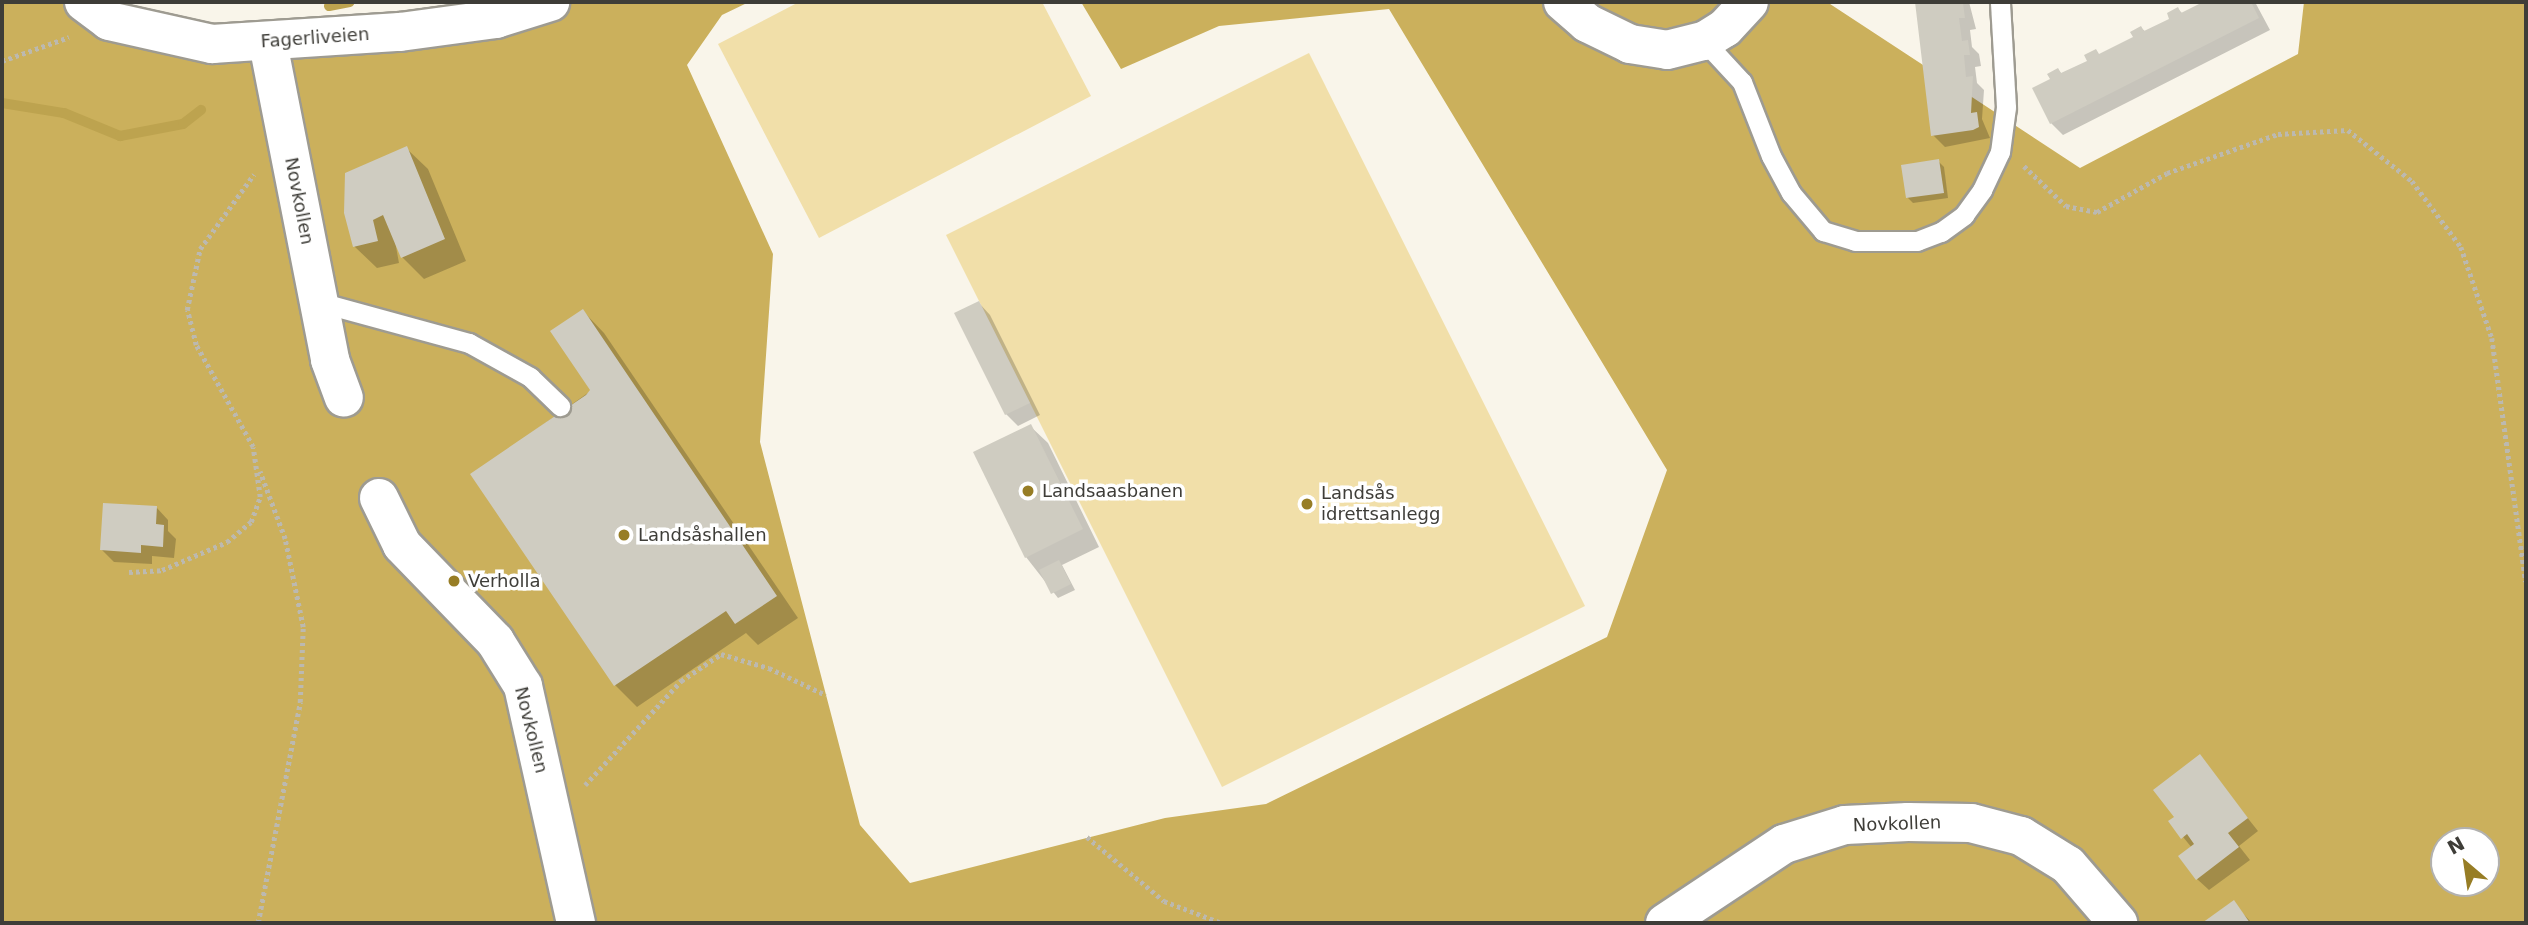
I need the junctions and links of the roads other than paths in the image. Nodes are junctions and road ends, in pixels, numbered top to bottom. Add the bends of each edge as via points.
1 (550, 2) edge
2 (1563, 2) edge
3 (1749, 2) edge
4 (2000, 2) edge
5 (97, 12) edge
6 (1704, 41) junction
7 (268, 43) junction
8 (319, 302) junction
9 (344, 398) dead end
10 (560, 405) dead end
11 (379, 498) dead end
12 (576, 923) edge
13 (1665, 923) edge
14 (2118, 923) edge

1 - 7 street, Fagerliveien via 496,19
2 - 6 street via 1587,23 1630,44 1667,50
3 - 6 street via 1725,28
4 - 6 lane via 2006,107 2000,152 1964,215 1941,232 1891,244 1823,231 1791,193 1742,82
5 - 7 street, Fagerliveien via 212,44
7 - 8 street, Novkollen
8 - 9 street, Novkollen via 330,360
8 - 10 lane via 469,343 530,377
11 - 12 street, Novkollen via 402,545 495,640 523,686
13 - 14 street, Novkollen via 1784,844 1845,825 1971,822 2021,836 2068,865

